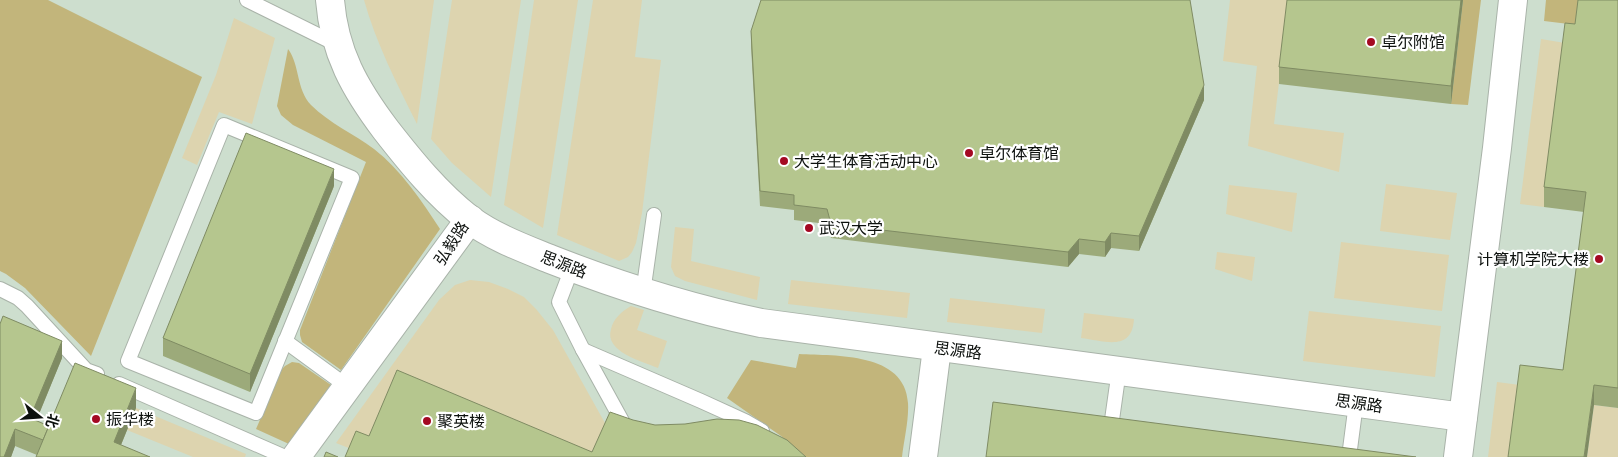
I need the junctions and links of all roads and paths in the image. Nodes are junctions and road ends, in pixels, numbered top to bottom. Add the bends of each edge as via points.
1 (247, 0) edge
2 (330, 0) edge
3 (1513, 0) edge
4 (338, 45) junction
5 (654, 215) dead end
6 (470, 219) junction
7 (572, 268) junction
8 (0, 289) edge
9 (643, 293) junction
10 (285, 341) junction
11 (937, 348) junction
12 (583, 350) junction
13 (1119, 370) junction
14 (348, 386) junction
15 (1356, 403) junction
16 (1462, 417) junction
17 (770, 437) edge
18 (1110, 437) edge
19 (633, 440) edge
20 (285, 457) edge
21 (296, 457) edge
22 (923, 457) edge
23 (1349, 457) edge
24 (1458, 457) edge

1 - 4 lane
2 - 4 street, 弘毅路
3 - 16 street
4 - 6 street, 弘毅路 via 362,96 400,149
5 - 9 lane
6 - 7 street, 思源路 via 521,247
6 - 14 street, 弘毅路
7 - 9 street, 思源路
7 - 12 lane via 558,302
8 - 20 lane via 27,306 86,370
9 - 11 street, 思源路 via 761,323
10 - 10 lane via 352,178 224,125 128,361 256,413
10 - 14 lane
11 - 13 street, 思源路
11 - 22 street
12 - 17 lane via 744,421
12 - 19 lane
13 - 15 street, 思源路
13 - 18 lane
14 - 21 street, 弘毅路
15 - 16 street, 思源路
15 - 23 lane
16 - 24 street

